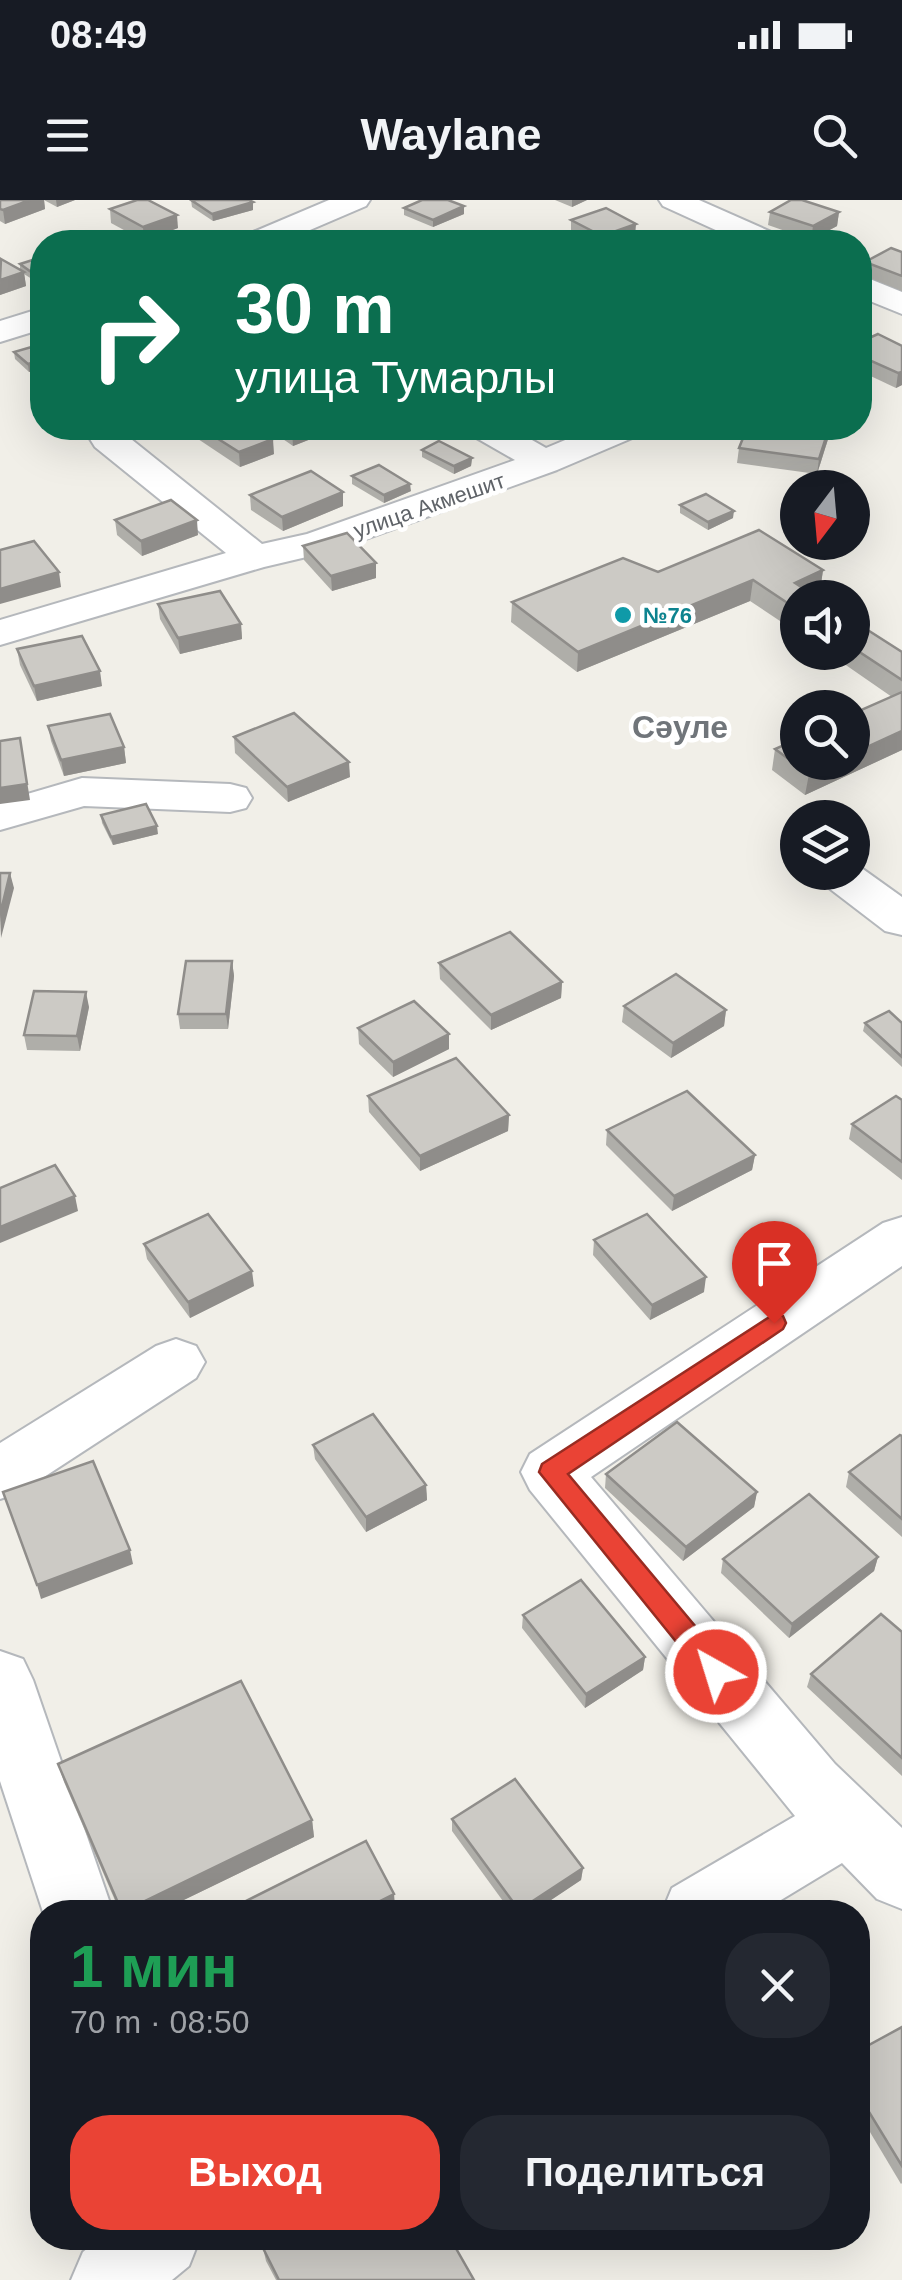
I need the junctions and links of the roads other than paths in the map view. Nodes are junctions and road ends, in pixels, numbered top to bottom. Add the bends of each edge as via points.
1 (354, 200) edge
2 (674, 200) edge
3 (285, 230) edge
4 (740, 230) edge
5 (30, 322) edge
6 (0, 332) edge
7 (110, 440) edge
8 (506, 440) edge
9 (596, 440) edge
10 (544, 462) junction
11 (254, 558) junction
12 (0, 633) edge
13 (230, 798) dead end
14 (0, 816) edge
15 (861, 890) edge
16 (902, 920) edge
17 (902, 1238) edge
18 (176, 1362) dead end
19 (0, 1474) edge
20 (0, 1680) edge
21 (848, 1822) junction
22 (902, 1876) edge
23 (74, 1900) edge
24 (716, 1900) edge
25 (147, 2250) edge
26 (111, 2280) edge

1 - 3 street
2 - 4 street
5 - 6 street
7 - 11 street
8 - 10 street, улица Акмешит
9 - 10 street, улица Акмешит
10 - 11 street, улица Акмешит via 318,543
11 - 12 street, улица Акмешит
13 - 14 street via 82,792
15 - 16 street
17 - 21 street via 551,1472
18 - 19 street
20 - 23 street
21 - 22 street
21 - 24 street
25 - 26 street

